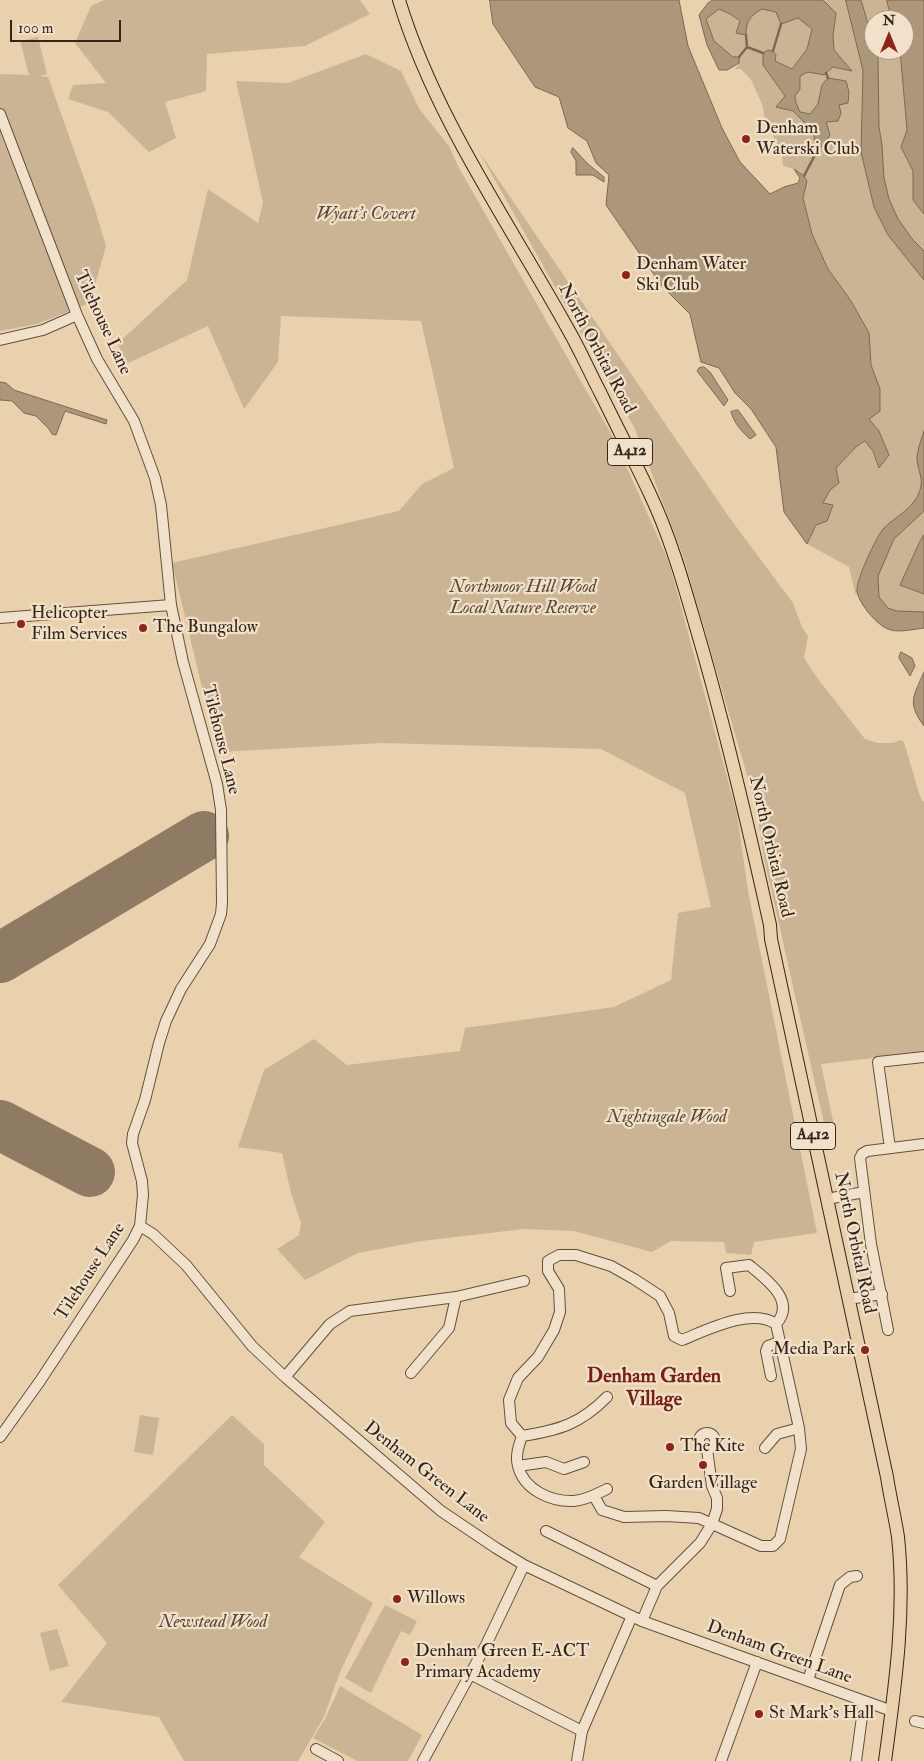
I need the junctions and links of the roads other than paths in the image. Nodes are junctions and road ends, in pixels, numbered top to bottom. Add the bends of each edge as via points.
1 (399, 0) edge
2 (0, 114) edge
3 (77, 316) junction
4 (0, 340) edge
5 (171, 605) junction
6 (0, 618) edge
7 (924, 1057) edge
8 (924, 1144) edge
9 (890, 1148) junction
10 (864, 1192) junction
11 (827, 1199) junction
12 (140, 1226) junction
13 (524, 1281) dead end
14 (730, 1291) dead end
15 (882, 1294) junction
16 (456, 1297) junction
17 (848, 1299) junction
18 (776, 1324) junction
19 (888, 1330) dead end
20 (780, 1342) junction
21 (411, 1373) dead end
22 (771, 1376) dead end
23 (285, 1378) junction
24 (607, 1397) dead end
25 (799, 1428) junction
26 (522, 1436) junction
27 (0, 1437) edge
28 (765, 1448) dead end
29 (707, 1449) dead end
30 (584, 1462) dead end
31 (518, 1466) junction
32 (607, 1489) dead end
33 (594, 1496) junction
34 (712, 1524) junction
35 (546, 1531) dead end
36 (524, 1565) junction
37 (857, 1576) dead end
38 (657, 1586) junction
39 (637, 1619) junction
40 (757, 1662) junction
41 (470, 1674) junction
42 (808, 1680) junction
43 (864, 1702) junction
44 (892, 1711) junction
45 (582, 1731) junction
46 (316, 1749) dead end
47 (338, 1761) edge
48 (423, 1761) edge
49 (577, 1761) edge
50 (721, 1761) edge
51 (856, 1761) edge
52 (885, 1761) edge

1 - 11 main road, North Orbital Road / A412 via 424,67 451,124 570,332 652,497 677,561 746,815
2 - 3 street, Tilehouse Lane
3 - 4 street via 43,330
3 - 5 street, Tilehouse Lane via 97,359 134,422 152,470 161,505
5 - 6 street
5 - 12 street, Tilehouse Lane via 183,662 217,784 221,810 222,903 212,939 181,989 166,1021 133,1134 132,1144 143,1194
7 - 9 street via 878,1062
8 - 9 street
9 - 10 street via 862,1154
10 - 11 street
10 - 15 street
11 - 17 main road, North Orbital Road / A412
12 - 23 street, Denham Green Lane via 186,1264 252,1346
12 - 27 street, Tilehouse Lane
13 - 16 street
14 - 18 street via 726,1268 749,1265 780,1295 784,1310
15 - 17 street
15 - 19 street
16 - 21 street via 449,1328
16 - 23 street via 350,1311 330,1324
17 - 44 main road, North Orbital Road / A412 via 898,1537 900,1614
18 - 20 street
18 - 26 street via 769,1318 757,1316 728,1322 682,1340 674,1336 669,1313 660,1296 611,1266 576,1255 559,1255 548,1261 548,1271 559,1289 560,1312 554,1330 538,1357 518,1378 509,1400 511,1423
20 - 22 street via 768,1346 766,1351
20 - 25 street
23 - 36 street, Denham Green Lane via 441,1511
24 - 26 street via 582,1419 549,1432
25 - 28 street via 777,1434
25 - 34 street via 801,1449 780,1539 773,1546 761,1546
26 - 31 street
29 - 34 street via 717,1509
30 - 31 street via 564,1469 546,1462
31 - 33 street via 537,1492 555,1500
32 - 33 street
33 - 34 street via 602,1510 624,1517 687,1516
34 - 38 street via 700,1543
35 - 38 street
36 - 39 street, Denham Green Lane
36 - 41 street
37 - 42 street via 840,1585
38 - 39 street
39 - 40 street, Denham Green Lane
39 - 45 street
40 - 42 street, Denham Green Lane
40 - 50 street
41 - 45 street
41 - 48 street
42 - 43 street, Denham Green Lane
43 - 44 street, Denham Green Lane
43 - 51 street
44 - 52 main road, North Orbital Road / A412
45 - 49 street
46 - 47 street

